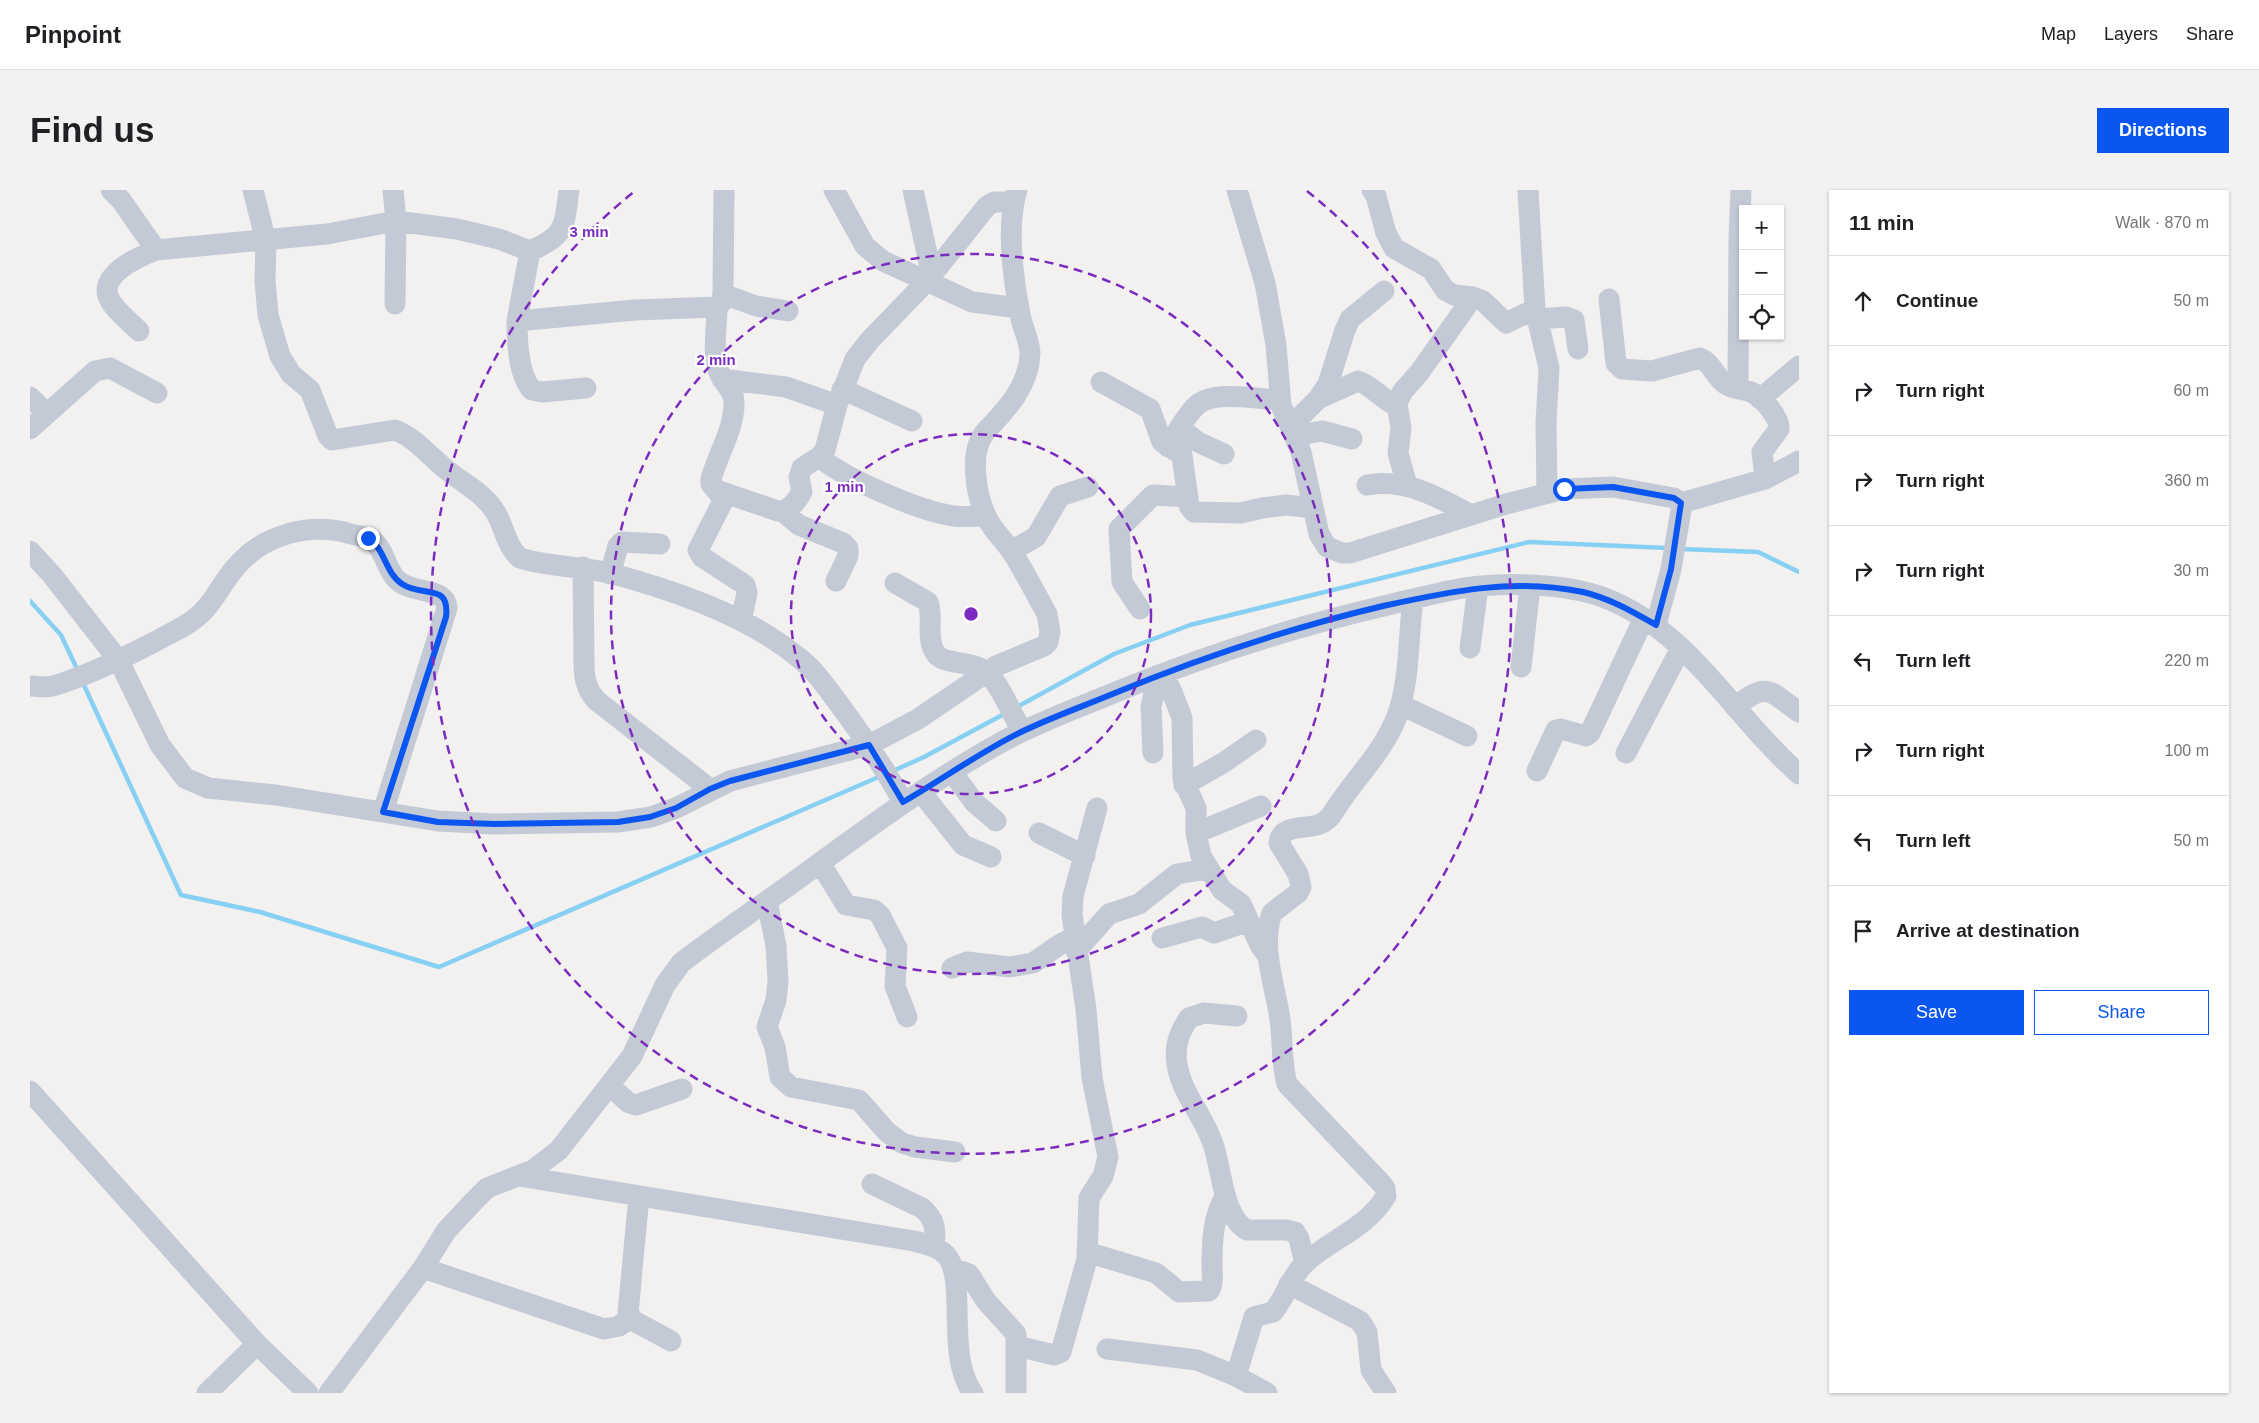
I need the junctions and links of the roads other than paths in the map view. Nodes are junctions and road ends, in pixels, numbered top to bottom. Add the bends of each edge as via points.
1 (110, 190) edge
2 (253, 190) edge
3 (393, 190) edge
4 (569, 190) edge
5 (724, 190) edge
6 (834, 190) edge
7 (913, 190) edge
8 (1237, 190) edge
9 (1372, 190) edge
10 (1741, 190) edge
11 (1528, 191) edge
12 (1015, 196) edge
13 (396, 221) junction
14 (266, 242) junction
15 (156, 250) junction
16 (530, 251) junction
17 (930, 279) junction
18 (1384, 291) dead end
19 (1473, 297) junction
20 (1609, 299) dead end
21 (720, 300) junction
22 (395, 304) dead end
23 (1019, 308) junction
24 (788, 311) dead end
25 (1536, 314) junction
26 (517, 321) junction
27 (138, 331) dead end
28 (1578, 349) dead end
29 (1799, 366) edge
30 (722, 379) junction
31 (1101, 382) dead end
32 (586, 388) dead end
33 (1738, 388) junction
34 (157, 393) dead end
35 (30, 397) edge
36 (839, 397) junction
37 (1318, 399) junction
38 (1760, 399) junction
39 (1280, 400) junction
40 (1398, 406) junction
41 (47, 414) junction
42 (912, 421) dead end
43 (1180, 428) junction
44 (30, 429) edge
45 (1292, 431) junction
46 (1352, 438) dead end
47 (1168, 447) junction
48 (1224, 454) dead end
49 (819, 457) junction
50 (1799, 461) edge
51 (1765, 479) junction
52 (1366, 485) dead end
53 (1407, 485) junction
54 (1088, 486) dead end
55 (716, 490) junction
56 (1547, 493) junction
57 (1188, 497) junction
58 (1681, 507) junction
59 (1313, 508) junction
60 (782, 512) junction
61 (1471, 515) junction
62 (986, 516) junction
63 (660, 544) dead end
64 (1011, 551) junction
65 (30, 552) edge
66 (583, 567) junction
67 (610, 574) junction
68 (836, 582) dead end
69 (895, 583) dead end
70 (1530, 586) junction
71 (1478, 587) junction
72 (1413, 600) junction
73 (1140, 609) dead end
74 (741, 621) junction
75 (1650, 622) junction
76 (1470, 648) dead end
77 (1681, 648) junction
78 (112, 663) junction
79 (1521, 667) dead end
80 (1160, 674) junction
81 (991, 679) junction
82 (40, 686) edge
83 (1401, 705) junction
84 (1735, 707) junction
85 (1799, 712) edge
86 (1018, 724) junction
87 (1468, 736) dead end
88 (1256, 740) dead end
89 (872, 750) junction
90 (1153, 753) dead end
91 (1626, 753) dead end
92 (1536, 771) dead end
93 (952, 772) junction
94 (1799, 774) edge
95 (1184, 785) junction
96 (710, 789) junction
97 (921, 792) junction
98 (901, 799) junction
99 (1261, 806) dead end
100 (1097, 808) dead end
101 (383, 812) junction
102 (996, 821) dead end
103 (1039, 833) dead end
104 (1196, 833) junction
105 (1085, 856) junction
106 (990, 857) dead end
107 (820, 863) junction
108 (1207, 869) junction
109 (767, 901) junction
110 (1249, 921) junction
111 (1162, 938) dead end
112 (1075, 944) junction
113 (1270, 959) junction
114 (952, 968) dead end
115 (1237, 1016) dead end
116 (907, 1017) dead end
117 (610, 1086) junction
118 (682, 1089) dead end
119 (30, 1091) edge
120 (955, 1152) dead end
121 (519, 1176) junction
122 (872, 1184) dead end
123 (639, 1196) junction
124 (1225, 1197) junction
125 (934, 1247) junction
126 (1087, 1252) junction
127 (1305, 1263) junction
128 (423, 1268) junction
129 (954, 1269) junction
130 (1289, 1284) junction
131 (631, 1318) junction
132 (671, 1340) dead end
133 (257, 1344) junction
134 (1017, 1346) junction
135 (1107, 1349) dead end
136 (1236, 1376) junction
137 (1390, 1387) edge
138 (972, 1392) edge
139 (207, 1393) edge
140 (308, 1393) edge
141 (329, 1393) edge
142 (1016, 1393) edge
143 (1267, 1393) edge

1 - 15 street
2 - 14 street
3 - 13 street
4 - 16 street via 560,232 547,244
5 - 21 street
6 - 17 street via 865,246 883,261
7 - 17 street
8 - 39 street via 1265,283 1276,345
9 - 19 street via 1394,248 1430,269 1445,290 1454,295
10 - 33 street
11 - 25 street
12 - 17 street via 987,206
12 - 23 street via 1013,259
13 - 14 street
13 - 16 street via 457,229 499,239
13 - 22 street
14 - 15 street
14 - 66 street via 268,316 280,356 291,374 310,390 328,436 339,440 395,430 404,434 485,498 499,517 514,552 520,558
15 - 27 street via 124,267 109,281 106,291 110,302
16 - 26 street
17 - 23 street via 972,302
17 - 36 street via 863,348
18 - 37 street via 1350,319 1328,384
19 - 25 street via 1487,304 1506,324
19 - 40 street via 1403,391
20 - 33 street via 1616,363 1622,369 1652,371 1700,358 1723,383
21 - 24 street
21 - 26 street
21 - 30 street via 716,356
23 - 62 street via 1030,352 1028,367 1021,388 980,439 978,448 977,474
25 - 28 street via 1574,320
25 - 56 street via 1549,368
26 - 32 street via 521,360 532,390
29 - 38 street
30 - 36 street
30 - 55 street via 734,397 734,404 711,479
31 - 47 street via 1150,408 1158,434
33 - 38 street
34 - 41 street via 110,368 102,368
35 - 41 street
36 - 42 street
36 - 49 street via 825,450
37 - 40 street via 1358,381
37 - 45 street
38 - 51 street via 1780,424 1762,452
39 - 43 street via 1211,398 1196,405
39 - 45 street
40 - 53 street via 1398,452
41 - 44 street
43 - 47 street
43 - 48 street via 1198,442
45 - 46 street via 1322,431
45 - 59 street via 1301,452
47 - 57 street via 1182,455
49 - 60 street via 802,468 799,476 802,492 795,503
49 - 62 street via 839,472 928,509 956,516
50 - 51 street
51 - 58 street
52 - 53 street
53 - 61 street
54 - 64 street via 1060,496 1036,537
55 - 60 street
55 - 74 street via 722,503 698,550 702,557 746,585
56 - 58 street via 1578,487 1613,487 1674,498
56 - 61 street
57 - 59 street via 1191,510 1197,512 1242,513 1286,505
57 - 73 street via 1153,495 1119,529 1122,582
58 - 75 street via 1671,569
59 - 61 street via 1322,541 1342,554
60 - 68 street via 799,525 846,546 848,556
62 - 64 street
63 - 67 street via 622,542
64 - 81 street via 1047,614 1050,638 1044,646 1006,660
65 - 78 street via 52,575
66 - 67 street
66 - 96 street via 584,676 589,691 597,701
67 - 74 street via 707,606
69 - 81 street via 928,602 931,643 937,656 946,661 973,664
70 - 71 street
70 - 75 street via 1602,597
70 - 79 street
71 - 72 street
71 - 76 street
72 - 80 street via 1337,617
72 - 83 street
74 - 89 street via 780,644 810,668
75 - 77 street
75 - 92 street via 1590,732 1586,736 1556,730
77 - 84 street
77 - 91 street
78 - 82 street
78 - 101 street via 160,745 185,778 208,788
78 - 101 street via 192,621 208,607 249,553 267,542 291,532 322,528 368,538 377,545 399,582 412,589 443,596 448,608
80 - 86 street
80 - 90 street via 1151,707
80 - 95 street via 1178,706 1183,725
81 - 86 street
81 - 89 street
83 - 87 street
83 - 113 street via 1379,749 1328,820 1286,831 1281,836 1279,843 1301,880 1301,887 1272,913 1268,934
84 - 85 street via 1753,692 1764,690 1772,692
84 - 94 street
86 - 93 street
88 - 95 street
89 - 96 street via 792,764
89 - 98 street
93 - 97 street
93 - 102 street via 974,802
95 - 104 street via 1196,808
96 - 101 street via 676,808 650,817 618,822 438,822
97 - 98 street
97 - 106 street via 962,845
98 - 107 street
99 - 104 street
100 - 105 street
103 - 105 street
104 - 108 street
105 - 112 street via 1073,896
107 - 109 street
107 - 116 street via 846,905 874,910 880,915 897,948 895,986
108 - 110 street via 1222,890 1241,904
108 - 112 street via 1176,874 1139,904 1109,914
109 - 117 street via 681,964 665,985 632,1056
109 - 120 street via 776,946 778,981 767,1027 775,1047 780,1076 791,1087 859,1100 887,1132 902,1143
110 - 111 street via 1214,933 1202,927
110 - 113 street
112 - 114 street via 1033,963 1010,967 967,962
112 - 126 street via 1086,1010 1090,1069 1108,1157 1103,1176 1089,1198
113 - 127 street via 1287,1084 1386,1192 1383,1201 1362,1224
115 - 124 street via 1204,1013 1189,1018 1177,1041 1176,1054 1180,1081 1213,1143
117 - 118 street via 628,1103 636,1105
117 - 121 street via 559,1150 546,1162
119 - 133 street
121 - 123 street
121 - 128 street via 487,1188 446,1231
122 - 125 street via 929,1214 935,1226
123 - 125 street via 914,1241
123 - 131 street via 629,1299
124 - 126 street via 1216,1220 1209,1291 1180,1292 1150,1270
124 - 127 street via 1239,1224 1247,1230 1295,1232
125 - 129 street via 945,1255
126 - 134 street via 1083,1278 1061,1352 1054,1355
127 - 130 street
128 - 131 street via 594,1327 612,1329
128 - 141 street
129 - 134 street via 970,1275 986,1301 1013,1330
129 - 138 street via 956,1336
130 - 136 street via 1273,1312 1258,1315 1252,1320
130 - 137 street via 1360,1321 1366,1332 1372,1370
131 - 132 street
133 - 139 street
133 - 140 street
134 - 142 street
135 - 136 street via 1197,1360
136 - 143 street

